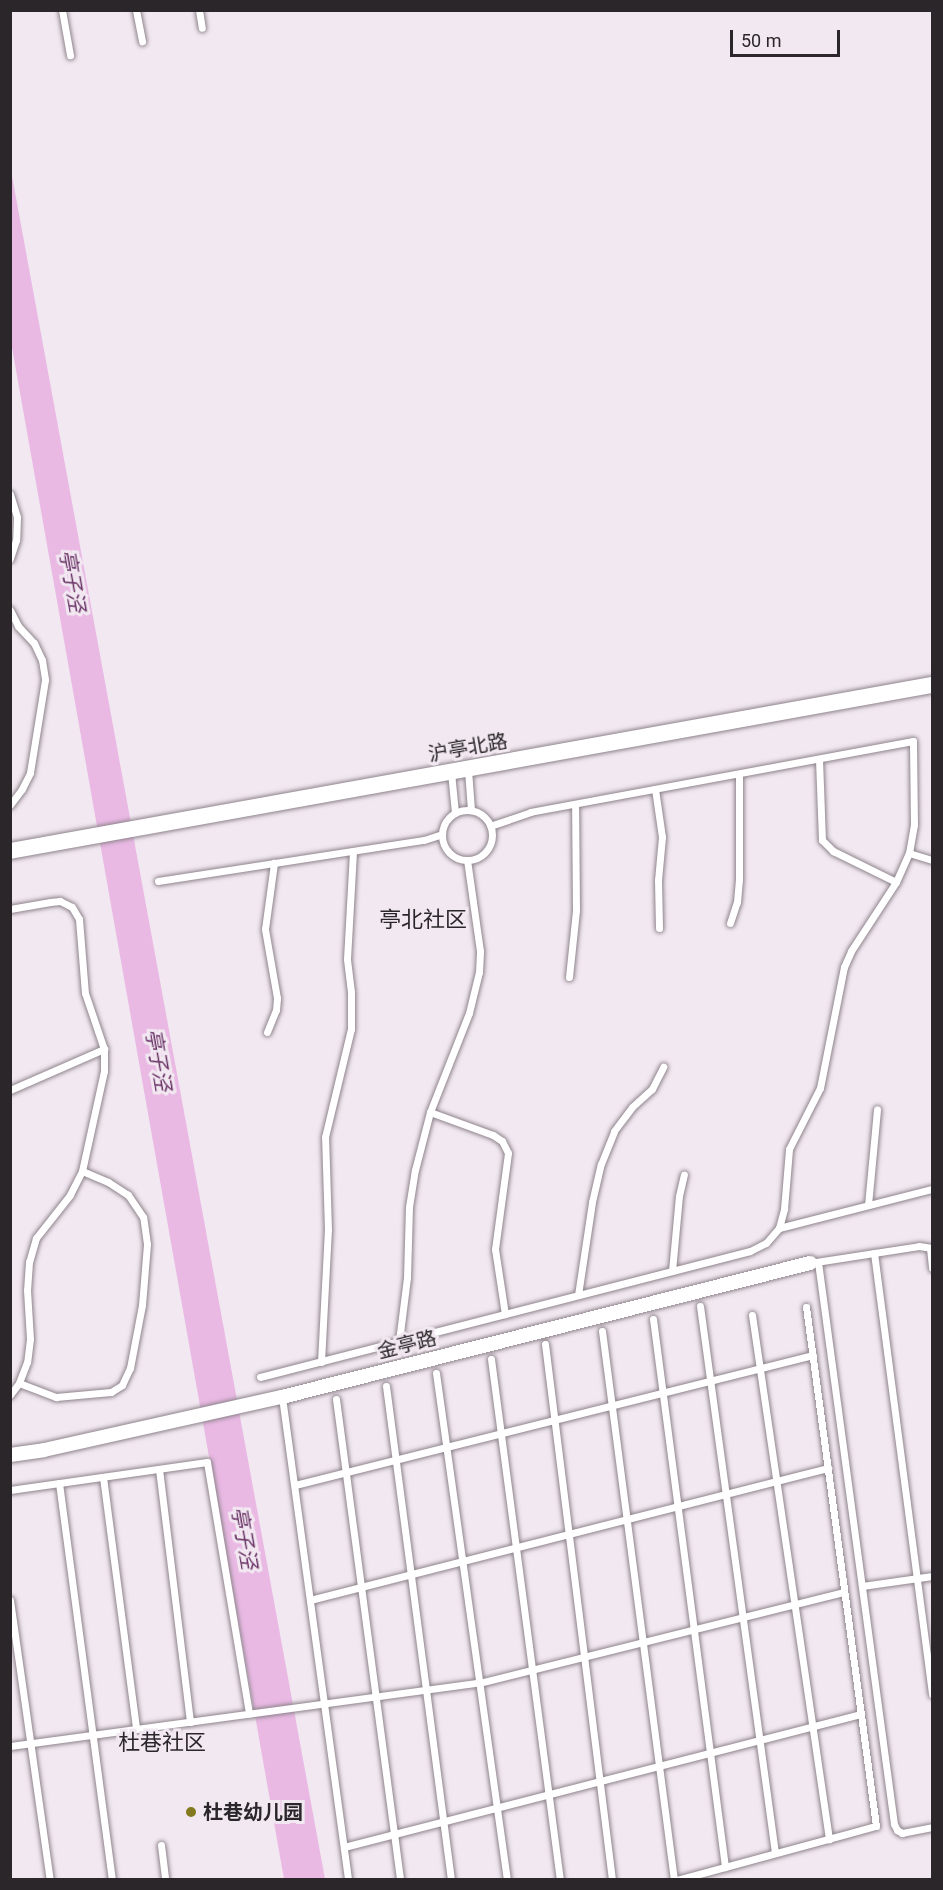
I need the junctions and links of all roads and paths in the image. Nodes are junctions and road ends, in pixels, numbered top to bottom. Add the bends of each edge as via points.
1 (62, 10) edge
2 (136, 10) edge
3 (199, 10) edge
4 (202, 28) dead end
5 (142, 41) dead end
6 (70, 55) dead end
7 (10, 494) edge
8 (10, 559) edge
9 (10, 610) edge
10 (933, 685) edge
11 (819, 759) junction
12 (468, 769) junction
13 (451, 772) junction
14 (739, 774) junction
15 (655, 789) junction
16 (575, 804) junction
17 (10, 805) edge
18 (471, 810) junction
19 (455, 813) junction
20 (490, 826) junction
21 (442, 834) junction
22 (10, 851) edge
23 (353, 851) junction
24 (909, 853) junction
25 (467, 860) junction
26 (933, 860) edge
27 (274, 863) junction
28 (158, 881) dead end
29 (896, 882) junction
30 (10, 909) edge
31 (730, 923) dead end
32 (659, 928) dead end
33 (570, 977) dead end
34 (267, 1032) dead end
35 (104, 1049) junction
36 (663, 1067) dead end
37 (10, 1089) edge
38 (878, 1109) dead end
39 (430, 1112) junction
40 (82, 1171) junction
41 (684, 1175) dead end
42 (933, 1189) edge
43 (868, 1205) junction
44 (778, 1228) junction
45 (931, 1248) edge
46 (874, 1253) junction
47 (814, 1262) junction
48 (933, 1268) edge
49 (672, 1271) junction
50 (578, 1295) junction
51 (700, 1306) dead end
52 (806, 1307) dead end
53 (505, 1314) junction
54 (752, 1315) dead end
55 (653, 1319) dead end
56 (602, 1331) dead end
57 (399, 1341) junction
58 (545, 1344) dead end
59 (813, 1354) junction
60 (491, 1359) dead end
61 (321, 1362) junction
62 (760, 1368) junction
63 (436, 1374) dead end
64 (260, 1377) dead end
65 (710, 1380) junction
66 (19, 1383) junction
67 (386, 1386) dead end
68 (663, 1392) junction
69 (10, 1395) edge
70 (282, 1397) junction
71 (336, 1399) dead end
72 (612, 1405) junction
73 (554, 1420) junction
74 (501, 1433) junction
75 (446, 1447) junction
76 (10, 1455) edge
77 (395, 1460) junction
78 (828, 1468) junction
79 (159, 1469) junction
80 (345, 1472) junction
81 (102, 1477) junction
82 (777, 1481) junction
83 (59, 1483) junction
84 (295, 1485) junction
85 (10, 1490) edge
86 (726, 1494) junction
87 (678, 1506) junction
88 (627, 1519) junction
89 (568, 1534) junction
90 (516, 1548) junction
91 (462, 1562) junction
92 (411, 1575) junction
93 (933, 1576) edge
94 (917, 1578) junction
95 (862, 1586) junction
96 (361, 1588) junction
97 (844, 1592) junction
98 (10, 1600) edge
99 (310, 1600) junction
100 (794, 1604) junction
101 (742, 1617) junction
102 (694, 1629) junction
103 (643, 1642) junction
104 (584, 1657) junction
105 (532, 1670) junction
106 (479, 1683) junction
107 (426, 1690) junction
108 (933, 1694) edge
109 (375, 1697) junction
110 (325, 1704) junction
111 (249, 1714) junction
112 (861, 1714) junction
113 (190, 1722) junction
114 (812, 1726) junction
115 (136, 1730) junction
116 (93, 1735) junction
117 (760, 1740) junction
118 (31, 1744) junction
119 (10, 1746) edge
120 (710, 1753) junction
121 (659, 1766) junction
122 (599, 1781) junction
123 (549, 1795) junction
124 (497, 1808) junction
125 (444, 1822) junction
126 (933, 1827) edge
127 (394, 1835) junction
128 (829, 1839) junction
129 (161, 1845) dead end
130 (344, 1847) junction
131 (775, 1853) junction
132 (725, 1867) junction
133 (50, 1880) edge
134 (112, 1880) edge
135 (165, 1880) edge
136 (348, 1880) edge
137 (400, 1880) edge
138 (451, 1880) edge
139 (507, 1880) edge
140 (560, 1880) edge
141 (612, 1880) edge
142 (675, 1880) edge

1 - 6 lane
2 - 5 lane
3 - 4 lane
7 - 8 lane via 17,517
9 - 17 lane via 34,643 45,680 30,772
10 - 12 street, 沪亭北路
11 - 14 lane
11 - 24 lane via 913,741 914,825
11 - 29 lane via 822,840 833,851
12 - 13 street, 沪亭北路
12 - 18 lane
13 - 19 lane
13 - 22 street, 沪亭北路
14 - 15 lane
14 - 31 lane via 739,880
15 - 16 lane
15 - 32 lane via 662,837
16 - 20 lane via 531,812
16 - 33 lane via 576,926
18 - 19 lane
18 - 20 lane via 486,818
19 - 21 lane via 448,818
20 - 25 lane via 488,849
21 - 23 lane
21 - 25 lane via 446,850
23 - 27 lane
23 - 61 lane via 347,959 351,1029 325,1137 328,1230
24 - 26 lane
24 - 29 lane
25 - 39 lane via 480,951 479,972 469,1013
27 - 28 lane
27 - 34 lane via 265,929 277,998
29 - 44 lane via 844,967 820,1088 789,1149 784,1209
30 - 35 lane via 60,901 72,907 79,919 85,993
35 - 37 lane
35 - 40 lane via 104,1071
36 - 50 lane via 652,1089 614,1131 600,1164
38 - 43 lane
39 - 53 lane via 493,1135 502,1141 508,1153 495,1248
39 - 57 lane via 409,1207 407,1278
40 - 66 lane via 70,1195 47,1221 29,1262 30,1339
40 - 66 lane via 128,1195 143,1217 147,1244 142,1305 130,1368 122,1385 111,1392 56,1397
41 - 49 lane
42 - 43 lane
43 - 44 lane
44 - 49 lane via 766,1243 750,1251
45 - 46 lane via 919,1246
45 - 48 lane
46 - 47 lane
46 - 94 lane
47 - 70 street, 金亭路
47 - 95 lane
49 - 50 lane
50 - 53 lane
51 - 65 lane
52 - 59 lane
53 - 57 lane
54 - 62 lane
55 - 68 lane
56 - 72 lane
57 - 61 lane
58 - 73 lane
59 - 62 lane
59 - 78 lane
60 - 74 lane
61 - 64 lane
62 - 65 lane
62 - 82 lane
63 - 75 lane
65 - 68 lane
65 - 86 lane
66 - 69 lane
67 - 77 lane
68 - 72 lane
68 - 87 lane
70 - 76 street, 金亭路
70 - 84 lane
71 - 80 lane
72 - 73 lane
72 - 88 lane
73 - 74 lane
73 - 89 lane
74 - 75 lane
74 - 90 lane
75 - 77 lane
75 - 91 lane
77 - 80 lane
77 - 92 lane
78 - 82 lane
78 - 97 lane
79 - 81 lane
79 - 111 lane via 207,1462
79 - 113 lane
80 - 84 lane
80 - 96 lane
81 - 83 lane
81 - 115 lane
82 - 86 lane
82 - 100 lane
83 - 85 lane
83 - 116 lane
84 - 99 lane
86 - 87 lane
86 - 101 lane
87 - 88 lane
87 - 102 lane
88 - 89 lane
88 - 103 lane
89 - 90 lane
89 - 104 lane
90 - 91 lane
90 - 105 lane
91 - 92 lane
91 - 106 lane
92 - 96 lane
92 - 107 lane
93 - 94 lane
94 - 95 lane
94 - 108 lane
95 - 126 lane via 894,1824 902,1833
96 - 99 lane
96 - 109 lane
97 - 100 lane
97 - 112 lane
98 - 118 lane
99 - 110 lane
100 - 101 lane
100 - 114 lane
101 - 102 lane
101 - 117 lane
102 - 103 lane
102 - 120 lane
103 - 104 lane
103 - 121 lane
104 - 105 lane
104 - 122 lane
105 - 106 lane
105 - 123 lane
106 - 107 lane
106 - 124 lane
107 - 109 lane
107 - 125 lane
109 - 110 lane
109 - 127 lane
110 - 111 lane
110 - 130 lane
111 - 113 lane
112 - 114 lane
112 - 128 lane via 876,1826
113 - 115 lane
114 - 117 lane
114 - 128 lane
115 - 116 lane
116 - 118 lane
116 - 134 lane
117 - 120 lane
117 - 131 lane
118 - 119 lane
118 - 133 lane
120 - 121 lane
120 - 132 lane
121 - 122 lane
121 - 142 lane
122 - 123 lane
122 - 141 lane
123 - 124 lane
123 - 140 lane
124 - 125 lane
124 - 139 lane
125 - 127 lane
125 - 138 lane
127 - 130 lane
127 - 137 lane
128 - 131 lane
129 - 135 lane
130 - 136 lane
131 - 132 lane
132 - 142 lane

